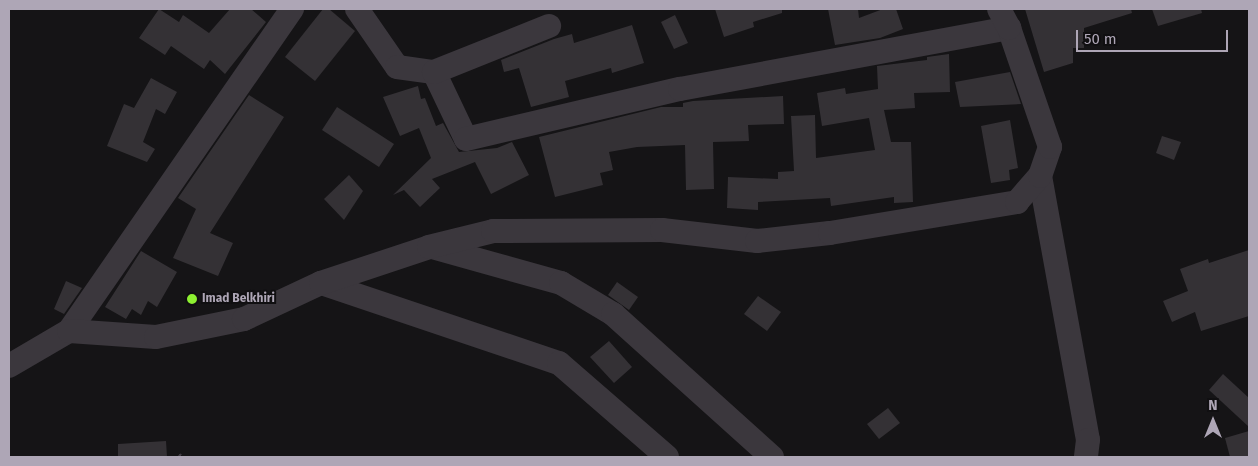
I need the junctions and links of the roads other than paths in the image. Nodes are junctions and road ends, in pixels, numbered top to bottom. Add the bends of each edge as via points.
1 (292, 9) edge
2 (357, 9) edge
3 (1004, 18) edge
4 (548, 26) dead end
5 (434, 72) junction
6 (1040, 176) junction
7 (429, 246) junction
8 (321, 283) junction
9 (69, 332) junction
10 (9, 366) edge
11 (667, 457) edge
12 (772, 457) edge
13 (1086, 457) edge

1 - 9 street
2 - 5 street via 397,68
3 - 5 street via 466,139
3 - 6 street via 1050,147
4 - 5 street
6 - 7 street via 1017,202 830,233 757,241 662,230 494,231
6 - 13 street via 1088,440
7 - 8 street
7 - 12 street via 561,283 613,314
8 - 9 street via 244,319 156,337
8 - 11 street via 559,363
9 - 10 street

